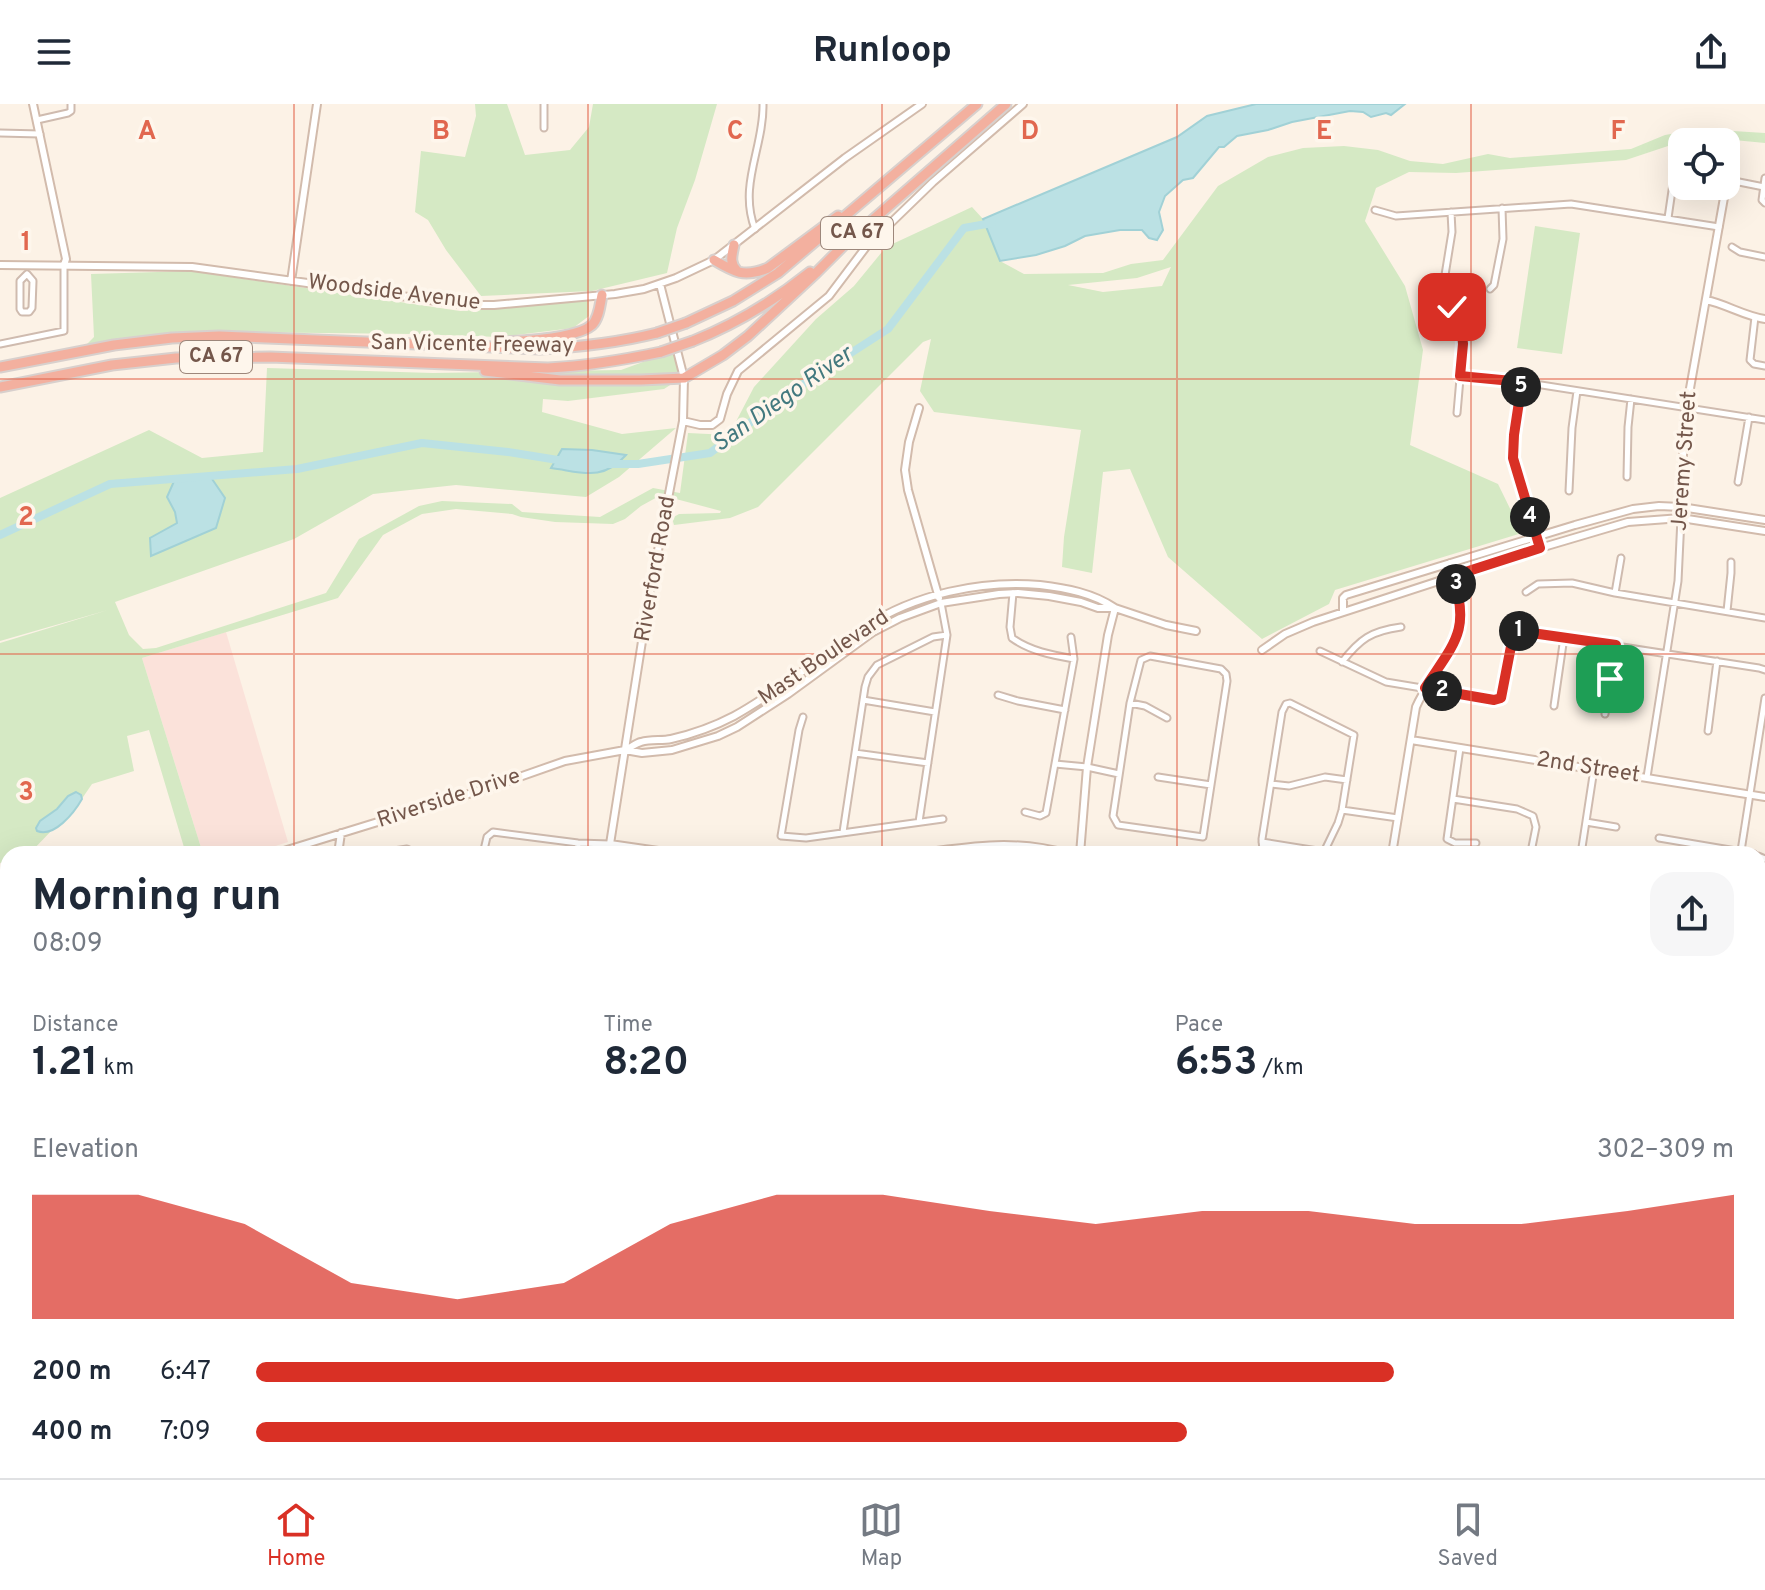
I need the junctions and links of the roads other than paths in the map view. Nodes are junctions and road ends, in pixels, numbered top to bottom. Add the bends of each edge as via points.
1 (33, 104) edge
2 (71, 104) edge
3 (317, 104) edge
4 (544, 104) edge
5 (763, 104) edge
6 (922, 104) edge
7 (977, 104) edge
8 (1006, 104) edge
9 (1023, 104) edge
10 (37, 120) junction
11 (544, 128) dead end
12 (0, 133) edge
13 (40, 134) junction
14 (1765, 178) edge
15 (1740, 184) edge
16 (1764, 187) edge
17 (874, 192) junction
18 (1671, 200) edge
19 (1724, 200) edge
20 (1765, 203) edge
21 (1502, 208) junction
22 (1375, 210) dead end
23 (1451, 212) junction
24 (1668, 218) junction
25 (1719, 227) junction
26 (755, 229) junction
27 (846, 243) junction
28 (734, 245) junction
29 (1732, 247) dead end
30 (1765, 257) edge
31 (714, 260) junction
32 (0, 265) edge
33 (27, 265) junction
34 (64, 265) junction
35 (740, 273) junction
36 (27, 274) junction
37 (291, 281) junction
38 (660, 284) junction
39 (1490, 289) dead end
40 (602, 295) junction
41 (1706, 300) junction
42 (1755, 317) junction
43 (1765, 319) edge
44 (401, 343) junction
45 (0, 344) edge
46 (434, 364) junction
47 (1765, 366) edge
48 (0, 367) edge
49 (1460, 376) junction
50 (684, 378) junction
51 (1522, 382) junction
52 (0, 387) edge
53 (1577, 391) junction
54 (1631, 399) junction
55 (919, 408) dead end
56 (1686, 408) junction
57 (1457, 413) dead end
58 (1749, 417) junction
59 (1765, 420) edge
60 (683, 421) junction
61 (1627, 477) dead end
62 (1738, 482) dead end
63 (1569, 491) dead end
64 (1681, 507) junction
65 (1681, 518) junction
66 (1765, 520) edge
67 (1765, 531) edge
68 (1537, 537) junction
69 (1540, 548) junction
70 (1621, 558) dead end
71 (1731, 562) dead end
72 (1450, 563) junction
73 (1453, 576) junction
74 (1526, 592) dead end
75 (1013, 593) junction
76 (1615, 593) junction
77 (938, 595) junction
78 (941, 603) junction
79 (1675, 603) junction
80 (1115, 608) junction
81 (1343, 611) junction
82 (1727, 611) junction
83 (1765, 618) edge
84 (1401, 627) dead end
85 (1196, 631) dead end
86 (947, 635) junction
87 (1071, 637) dead end
88 (1564, 637) junction
89 (1616, 645) junction
90 (1262, 650) dead end
91 (1320, 651) dead end
92 (1667, 653) junction
93 (1074, 659) junction
94 (1717, 661) junction
95 (1342, 662) junction
96 (1765, 670) edge
97 (1425, 688) junction
98 (770, 695) junction
99 (998, 695) dead end
100 (1765, 698) edge
101 (863, 700) junction
102 (775, 702) junction
103 (1130, 703) junction
104 (1554, 706) dead end
105 (1065, 710) junction
106 (935, 712) junction
107 (1605, 714) dead end
108 (803, 717) dead end
109 (1167, 718) dead end
110 (1708, 731) dead end
111 (1411, 740) junction
112 (1460, 748) junction
113 (625, 750) junction
114 (855, 753) junction
115 (928, 763) junction
116 (1055, 764) junction
117 (1087, 767) junction
118 (1594, 769) junction
119 (1119, 774) junction
120 (1158, 777) dead end
121 (1647, 777) junction
122 (1347, 780) junction
123 (1271, 784) junction
124 (1211, 785) junction
125 (1749, 795) junction
126 (1765, 797) edge
127 (1453, 799) junction
128 (1342, 810) junction
129 (1025, 812) dead end
130 (1398, 818) junction
131 (943, 819) dead end
132 (919, 822) junction
133 (1586, 822) junction
134 (1616, 827) dead end
135 (843, 832) junction
136 (341, 833) junction
137 (1659, 838) dead end
138 (1262, 842) junction
139 (578, 843) junction
140 (1476, 843) dead end
141 (610, 844) junction
142 (300, 846) edge
143 (339, 846) edge
144 (485, 846) edge
145 (578, 846) edge
146 (624, 846) edge
147 (990, 846) edge
148 (1035, 846) edge
149 (1081, 846) edge
150 (1263, 846) edge
151 (1287, 846) edge
152 (1327, 846) edge
153 (1393, 846) edge
154 (1532, 846) edge
155 (1582, 846) edge
156 (1709, 846) edge
157 (1742, 846) edge

1 - 10 street
2 - 10 street via 68,113
3 - 37 street
4 - 11 street
5 - 26 street via 749,177
6 - 26 street, Woodside Avenue
7 - 17 highway, San Vicente Freeway / CA 67
8 - 27 highway, San Vicente Freeway / CA 67
9 - 60 street via 866,247 829,296 738,371 720,419 712,425
10 - 13 street
12 - 13 street
13 - 34 street
14 - 16 street
15 - 16 street, Jeremy Street
16 - 20 street
17 - 35 highway via 768,268
17 - 44 highway, San Vicente Freeway / CA 67, bridge via 778,273 733,301 657,333 617,343 540,349
18 - 24 street
19 - 25 street, Jeremy Street
21 - 23 street
21 - 24 street via 1571,204
21 - 39 street via 1503,239
22 - 23 street via 1396,216
23 - 49 street via 1444,286 1462,333
24 - 25 street
25 - 41 street, Jeremy Street
26 - 28 street, Woodside Avenue
27 - 46 highway, San Vicente Freeway / CA 67, bridge via 765,304 661,352 570,367
27 - 50 highway via 748,336
28 - 31 street, Woodside Avenue
28 - 35 highway via 731,260
29 - 30 street
31 - 35 highway
31 - 38 street, Woodside Avenue
32 - 33 street, Woodside Avenue
33 - 34 street, Woodside Avenue
33 - 36 street
34 - 37 street, Woodside Avenue via 192,267
34 - 45 street via 64,331
36 - 36 street via 20,281 22,312 32,308 33,281
37 - 40 street, Woodside Avenue via 466,305
38 - 40 street, Woodside Avenue
38 - 50 street, Riverford Road
40 - 44 highway via 593,324 577,332 527,341
41 - 42 street
41 - 56 street, Jeremy Street
42 - 43 street
42 - 47 street via 1750,360
44 - 48 highway, San Vicente Freeway / CA 67 via 172,338
46 - 50 highway via 560,380
46 - 52 highway, San Vicente Freeway / CA 67 via 176,358
49 - 51 street
49 - 57 street
50 - 60 street, Riverford Road
51 - 53 street
51 - 68 street via 1513,458
53 - 54 street
53 - 63 street
54 - 56 street
54 - 61 street
55 - 77 street via 905,470
56 - 58 street
56 - 64 street, Jeremy Street
58 - 59 street
58 - 62 street
60 - 113 street, Riverford Road
64 - 65 street, Jeremy Street
64 - 66 street
64 - 68 street via 1633,509
65 - 67 street
65 - 69 street via 1628,522
65 - 79 street, Jeremy Street
68 - 69 street
68 - 72 street
69 - 73 street
70 - 76 street
71 - 82 street
72 - 73 street
72 - 81 street via 1346,595
73 - 81 street
73 - 97 street via 1461,605 1459,631
74 - 76 street via 1546,582
75 - 78 street, Mast Boulevard
75 - 80 street, Mast Boulevard
75 - 93 street via 1012,638
76 - 79 street
77 - 78 street
77 - 80 street, Mast Boulevard via 1018,583 1084,593
77 - 98 street, Mast Boulevard via 867,625
78 - 86 street
78 - 102 street, Mast Boulevard via 873,632
79 - 82 street
79 - 92 street, Jeremy Street
80 - 85 street
80 - 117 street
81 - 90 street via 1285,634
82 - 83 street
84 - 95 street via 1367,637
86 - 101 street via 877,665
86 - 106 street
87 - 93 street
88 - 89 street
88 - 97 street via 1515,632 1501,698
88 - 104 street
89 - 92 street
89 - 107 street
91 - 95 street
92 - 94 street
92 - 121 street, Jeremy Street
93 - 105 street
94 - 96 street
94 - 110 street
95 - 97 street via 1386,682
97 - 111 street
98 - 102 street
98 - 113 street, Mast Boulevard via 710,727
99 - 105 street
100 - 125 street
101 - 106 street
101 - 114 street
102 - 113 street, Mast Boulevard via 737,727 693,744 642,753
103 - 109 street
103 - 119 street
103 - 124 street via 1141,660 1150,656 1226,674
105 - 116 street
106 - 115 street
108 - 135 street via 781,836
111 - 112 street, 2nd Street
111 - 130 street
112 - 118 street, 2nd Street
112 - 127 street
113 - 136 street, Riverside Drive via 565,761
113 - 141 street, Riverford Road
114 - 115 street
114 - 135 street
115 - 132 street
116 - 117 street
116 - 129 street via 1046,813
117 - 119 street
117 - 149 street
118 - 121 street, 2nd Street
118 - 133 street
119 - 124 street via 1113,816 1118,825 1203,837
120 - 124 street
121 - 125 street, 2nd Street
122 - 123 street via 1325,777 1297,785
122 - 123 street via 1354,735 1290,703 1282,712
122 - 128 street
123 - 138 street
125 - 126 street, 2nd Street
125 - 157 street
127 - 140 street via 1447,839
127 - 154 street via 1533,816
128 - 130 street
128 - 152 street
130 - 153 street
131 - 132 street
132 - 135 street
133 - 134 street
133 - 155 street
136 - 142 street, Riverside Drive
136 - 143 street
137 - 156 street
138 - 150 street
138 - 151 street
139 - 141 street
139 - 144 street via 496,832 488,834
139 - 145 street
141 - 146 street
147 - 148 street

